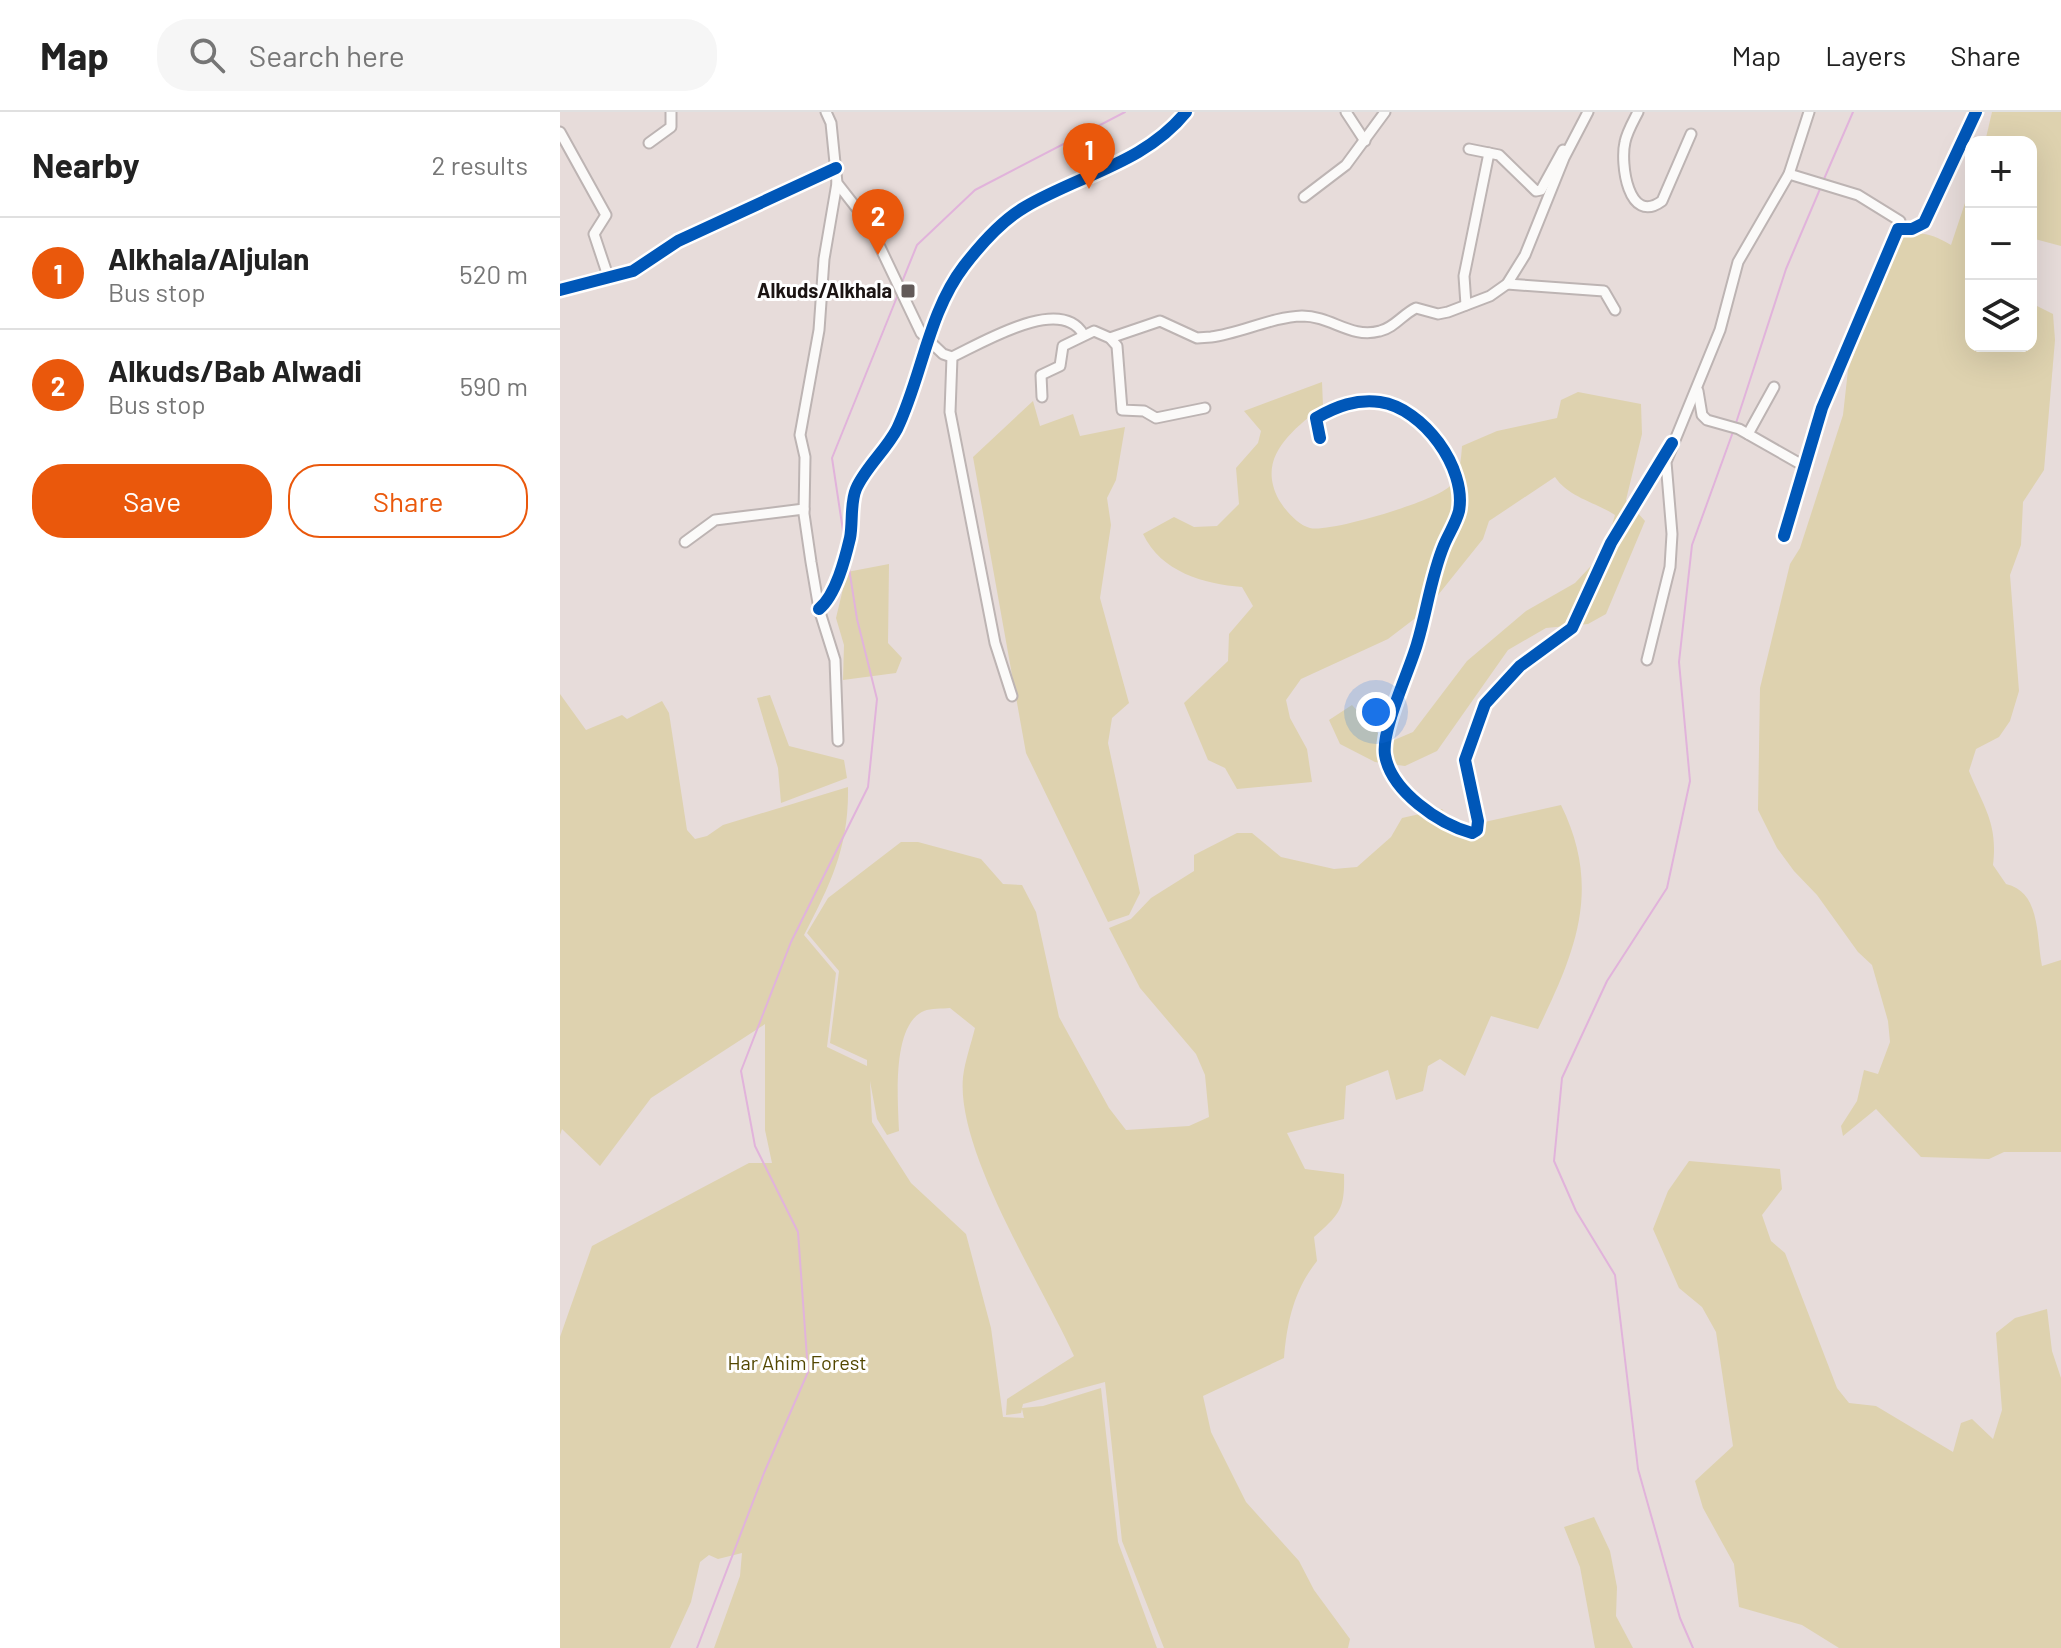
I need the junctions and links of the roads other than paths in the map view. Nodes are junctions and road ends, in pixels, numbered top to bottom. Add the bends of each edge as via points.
1 (671, 112) edge
2 (826, 112) edge
3 (1346, 112) edge
4 (1385, 112) edge
5 (1588, 112) edge
6 (1638, 112) edge
7 (1809, 112) edge
8 (1976, 112) edge
9 (1185, 113) edge
10 (560, 132) edge
11 (1691, 134) dead end
12 (1574, 140) junction
13 (1365, 141) junction
14 (649, 143) dead end
15 (1469, 149) dead end
16 (1489, 153) junction
17 (836, 168) junction
18 (1789, 174) junction
19 (837, 183) junction
20 (1304, 197) dead end
21 (1900, 221) dead end
22 (608, 276) junction
23 (1507, 284) junction
24 (560, 290) edge
25 (1466, 305) junction
26 (1615, 310) dead end
27 (1083, 334) junction
28 (1110, 338) junction
29 (929, 343) junction
30 (952, 357) junction
31 (1774, 387) dead end
32 (1697, 388) junction
33 (1042, 397) dead end
34 (1205, 408) dead end
35 (1748, 434) junction
36 (1320, 438) dead end
37 (1672, 443) junction
38 (1804, 466) junction
39 (804, 509) junction
40 (1784, 536) dead end
41 (685, 542) dead end
42 (819, 609) junction
43 (1647, 660) dead end
44 (1012, 696) dead end
45 (838, 741) dead end

1 - 14 street via 671,127
2 - 17 street
3 - 13 street
4 - 13 street
5 - 12 street
6 - 11 street via 1624,143 1625,180 1636,203 1651,207 1662,201
7 - 18 street
8 - 38 street via 1924,223 1898,229 1822,408
9 - 29 street via 1169,132 1130,157 1023,207 993,232 962,269
10 - 22 street via 606,215 594,234
12 - 16 street via 1536,191 1507,161
12 - 23 street via 1530,245
13 - 20 street via 1346,165
15 - 16 street
16 - 25 street via 1464,276
17 - 19 street
17 - 22 street via 678,241 633,271
18 - 21 street via 1858,195
18 - 32 street via 1738,262
19 - 29 street via 869,224
19 - 39 street via 800,435
22 - 24 street
23 - 25 street
23 - 26 street via 1598,289
25 - 28 street via 1438,314 1416,308 1387,329 1368,333 1300,316 1197,338 1160,321
27 - 28 street via 1094,331
27 - 30 street via 1064,318 1045,319
27 - 33 street via 1063,346 1060,366 1041,375
28 - 34 street via 1118,353 1122,410 1144,411 1156,418
29 - 30 street
29 - 42 street via 895,432 855,490 850,538 828,602
30 - 44 street via 950,412 995,643
31 - 35 street
32 - 35 street via 1707,420
32 - 37 street
35 - 38 street
36 - 37 street via 1316,418 1331,410 1358,401 1391,404 1428,431 1452,470 1459,511 1431,585 1387,730 1385,753 1404,790 1472,833 1478,821 1465,760 1485,704 1520,666 1572,628 1611,543
37 - 43 street via 1666,462 1670,567
38 - 40 street
39 - 41 street via 715,520
39 - 42 street
42 - 45 street via 835,660

